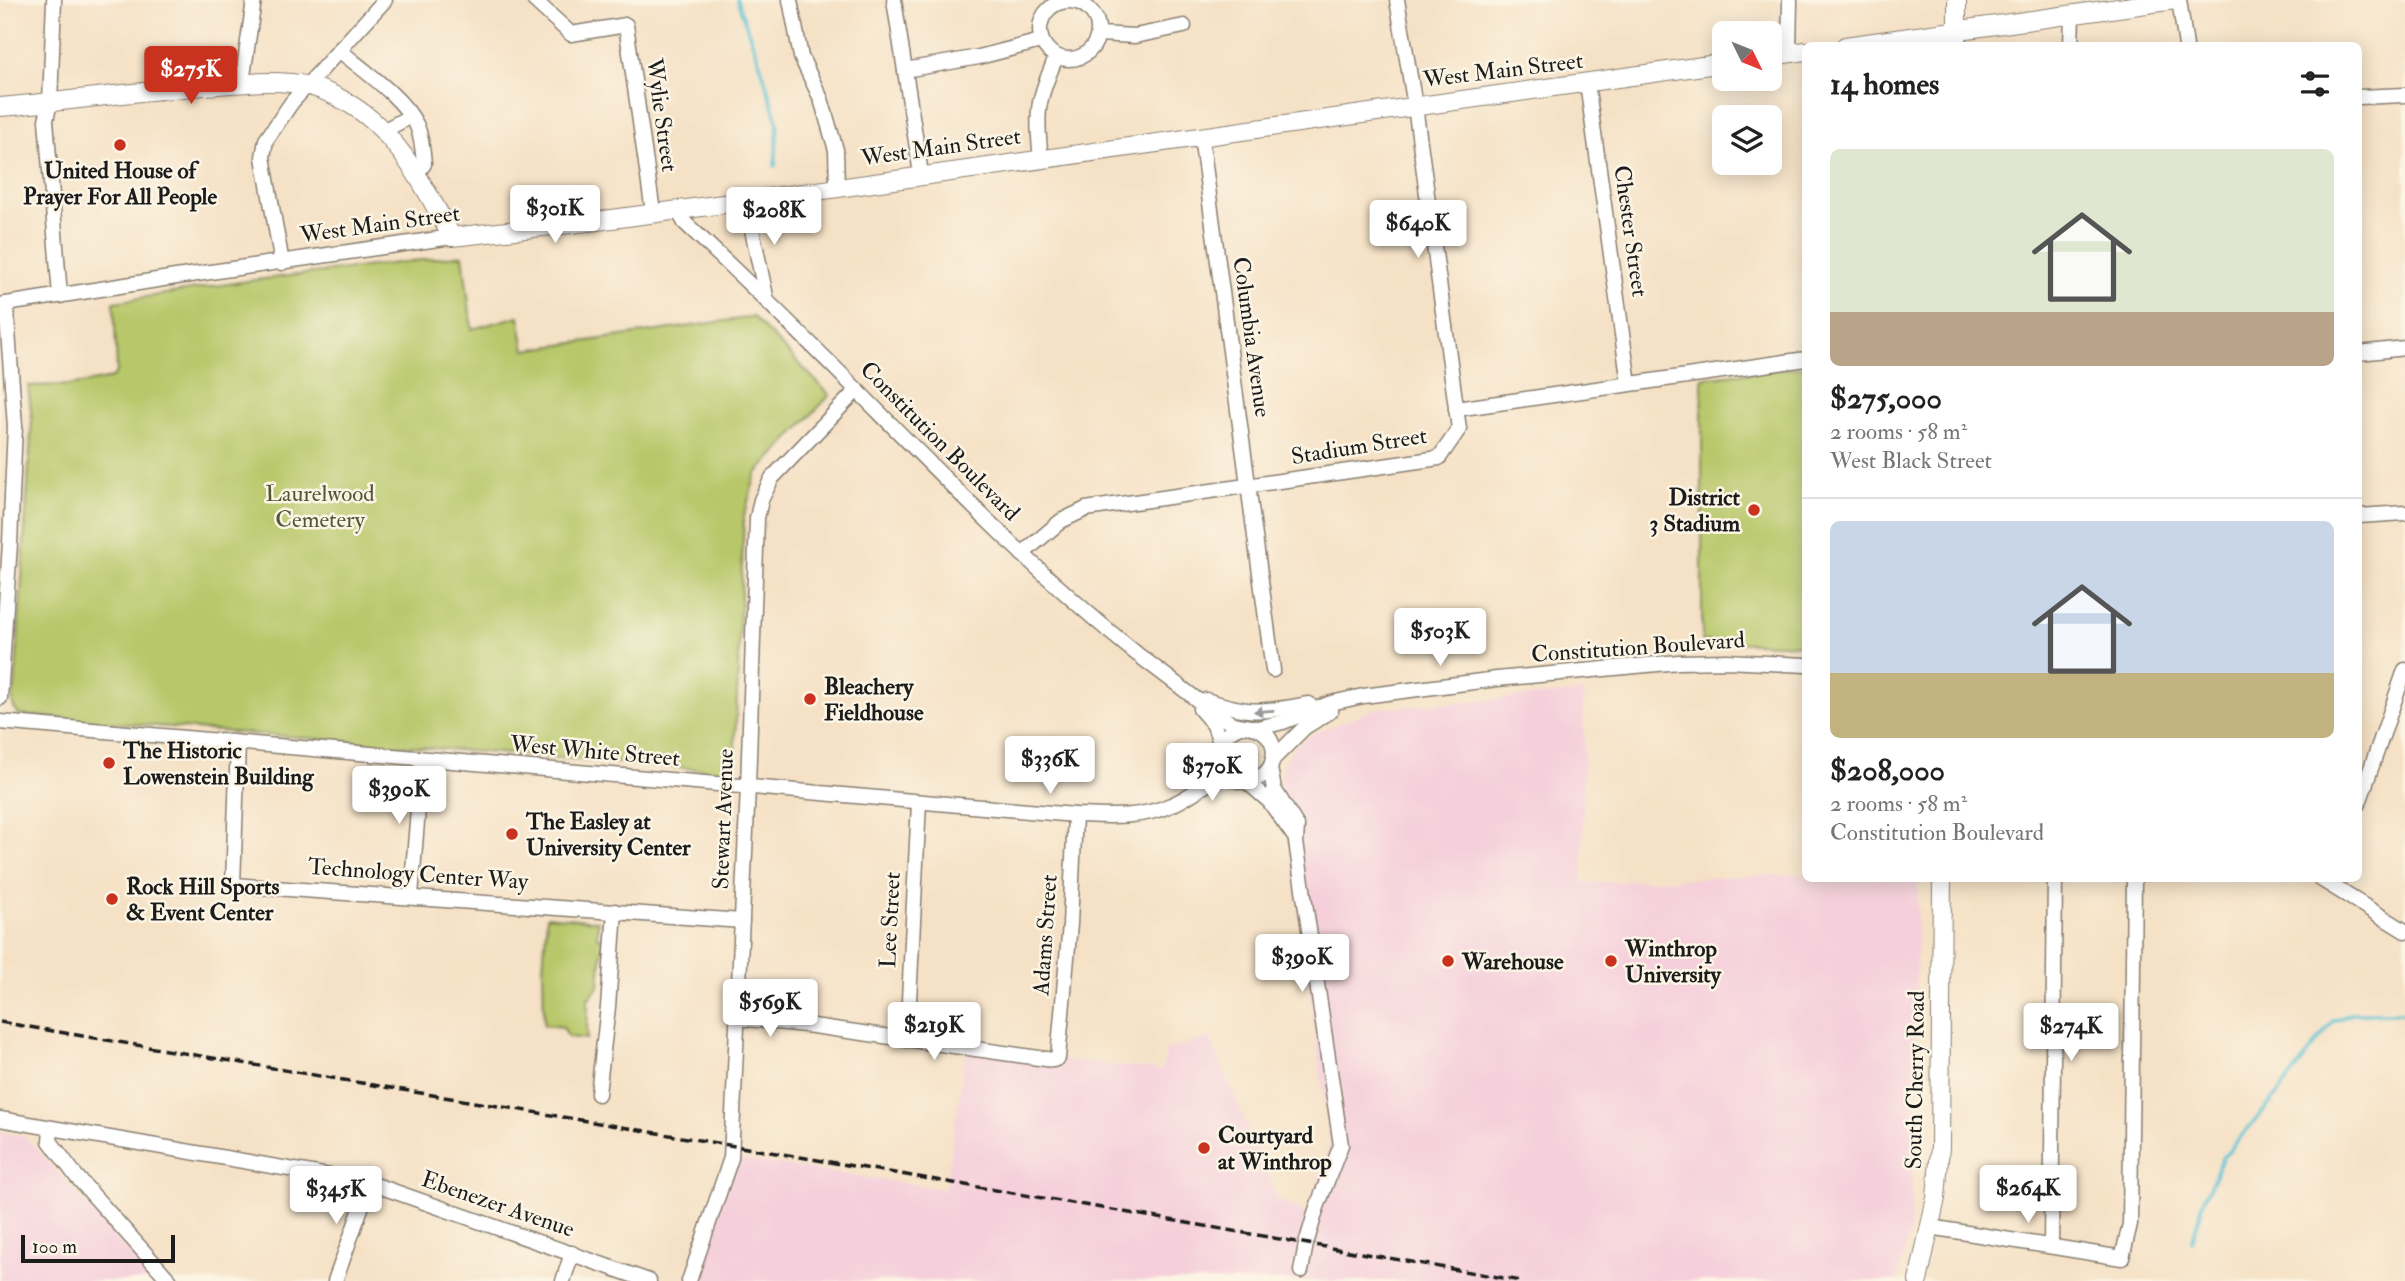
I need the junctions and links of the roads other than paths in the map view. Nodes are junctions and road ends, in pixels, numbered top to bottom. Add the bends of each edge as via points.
1 (54, 0) edge
2 (254, 0) edge
3 (385, 0) edge
4 (534, 0) edge
5 (790, 0) edge
6 (894, 0) edge
7 (1069, 0) edge
8 (1397, 0) edge
9 (1790, 0) edge
10 (1957, 0) edge
11 (2177, 0) edge
12 (2072, 13) junction
13 (1184, 26) dead end
14 (1098, 34) junction
15 (1957, 37) edge
16 (1041, 41) junction
17 (1890, 42) edge
18 (2071, 42) edge
19 (2185, 42) edge
20 (339, 50) junction
21 (1798, 52) edge
22 (1056, 57) junction
23 (1712, 65) edge
24 (905, 70) junction
25 (242, 83) junction
26 (1587, 83) junction
27 (308, 85) junction
28 (2405, 95) edge
29 (2362, 97) edge
30 (50, 103) junction
31 (1415, 106) junction
32 (0, 107) edge
33 (411, 116) junction
34 (383, 131) junction
35 (1201, 136) junction
36 (1041, 158) junction
37 (921, 174) junction
38 (416, 175) junction
39 (837, 187) junction
40 (746, 201) junction
41 (677, 209) junction
42 (653, 212) junction
43 (452, 237) junction
44 (282, 263) junction
45 (60, 296) junction
46 (767, 301) junction
47 (3, 305) edge
48 (2405, 348) edge
49 (2362, 353) edge
50 (1802, 360) edge
51 (1629, 384) junction
52 (857, 390) junction
53 (1456, 409) junction
54 (1250, 486) junction
55 (2405, 513) edge
56 (2362, 516) edge
57 (5, 542) edge
58 (1022, 554) junction
59 (1802, 665) edge
60 (1273, 670) dead end
61 (2405, 670) edge
62 (1189, 693) junction
63 (0, 698) edge
64 (1349, 700) junction
65 (1331, 703) junction
66 (0, 722) edge
67 (1240, 726) junction
68 (1258, 728) junction
69 (239, 743) junction
70 (1219, 750) junction
71 (422, 760) junction
72 (1272, 763) junction
73 (1229, 777) junction
74 (1247, 782) junction
75 (748, 787) junction
76 (2362, 794) edge
77 (1184, 799) junction
78 (919, 803) junction
79 (1075, 815) junction
80 (1296, 838) junction
81 (1942, 882) edge
82 (2055, 882) edge
83 (2134, 882) edge
84 (2330, 882) edge
85 (411, 896) junction
86 (615, 911) junction
87 (742, 921) junction
88 (2405, 931) edge
89 (737, 1018) junction
90 (907, 1040) junction
91 (598, 1094) dead end
92 (0, 1119) edge
93 (51, 1128) junction
94 (370, 1183) junction
95 (1930, 1227) junction
96 (2051, 1246) junction
97 (572, 1253) junction
98 (1301, 1271) dead end
99 (170, 1281) edge
100 (335, 1281) edge
101 (562, 1281) edge
102 (649, 1281) edge
103 (689, 1281) edge
104 (1918, 1281) edge

1 - 30 street
2 - 25 street
3 - 20 street
4 - 42 street, Wylie Street via 571,34 626,26
5 - 39 street via 801,57 821,99 836,150
6 - 24 street
7 - 14 street via 1090,10
7 - 16 street via 1058,2 1041,18
8 - 31 street
9 - 21 street
10 - 15 main road
11 - 12 main road
11 - 19 street
12 - 15 main road
12 - 18 street
13 - 14 street via 1135,36
14 - 22 street via 1079,58
15 - 17 main road
16 - 22 street
16 - 24 street
20 - 27 street
20 - 33 street
22 - 36 street via 1038,104
23 - 26 main road, West Main Street
24 - 37 street
25 - 27 main road
25 - 30 main road
26 - 31 main road, West Main Street
26 - 51 street, Chester Street
27 - 34 main road via 352,106
27 - 44 street via 266,140 263,157
28 - 29 street
30 - 32 main road
30 - 45 street via 46,120
31 - 35 main road, West Main Street
31 - 53 street
33 - 34 street
33 - 38 street via 424,164
34 - 38 main road
35 - 36 main road, West Main Street
35 - 54 street, Columbia Avenue
36 - 37 main road, West Main Street
37 - 39 main road, West Main Street
38 - 43 main road
39 - 40 main road, West Main Street
40 - 41 main road, West Main Street
40 - 46 street
41 - 42 main road, West Main Street
41 - 46 street, Constitution Boulevard via 685,223
42 - 43 main road, West Main Street
43 - 44 street, West Main Street
44 - 45 street, West Main Street
45 - 47 street, West Main Street
46 - 52 street, Constitution Boulevard
47 - 57 street via 15,426
48 - 49 street
50 - 51 street, Stadium Street
51 - 53 street, Stadium Street
52 - 58 street, Constitution Boulevard
52 - 75 street, Stewart Avenue via 781,467 761,500 755,536
53 - 54 street, Stadium Street via 1459,429 1439,458
54 - 58 street, Stadium Street via 1086,509 1060,521
54 - 60 street, Columbia Avenue
55 - 56 street
57 - 63 street
58 - 62 street, Constitution Boulevard via 1082,610
59 - 64 street, Constitution Boulevard via 1726,661 1633,666
61 - 76 street
65 -> 62 street via 1253,712
62 - 67 street, Constitution Boulevard
62 - 70 street, Constitution Boulevard via 1214,725
64 - 65 street, Constitution Boulevard
64 - 72 street, Constitution Boulevard via 1306,727
65 - 68 street, Constitution Boulevard
66 - 69 street, West White Street
67 - 68 street, Constitution Boulevard
67 - 70 street via 1224,735
68 - 72 street via 1271,741
69 - 71 street, West White Street
69 - 85 street, Technology Center Way via 233,885
70 - 73 street, Constitution Boulevard
70 - 77 street, West White Street via 1209,775
71 - 75 street, West White Street
71 - 85 street
72 - 74 street, Constitution Boulevard via 1264,775
72 - 80 street via 1274,789 1297,826
73 - 74 street
73 - 77 street, West White Street
74 - 80 street
75 - 78 street, West White Street
75 - 87 street, Stewart Avenue
77 - 79 street, West White Street via 1131,817
78 - 79 street, West White Street
78 - 90 street, Lee Street
79 - 90 street, Adams Street via 1058,1058
80 - 98 street via 1341,1145 1317,1207
81 - 95 main road, South Cherry Road via 1940,1147
82 - 96 street
83 - 96 street via 2130,1224 2122,1258
84 - 88 street
85 - 86 street, Technology Center Way
86 - 87 street, Technology Center Way
86 - 91 street
87 - 89 street, Stewart Avenue
89 - 90 street
89 - 103 street, Stewart Avenue via 731,1158
92 - 93 street, Ebenezer Avenue
93 - 94 street, Ebenezer Avenue
93 - 99 street via 50,1141 76,1176
94 - 97 street, Ebenezer Avenue
94 - 100 street
95 - 96 street
95 - 104 main road, South Cherry Road
97 - 101 street
97 - 102 street, Ebenezer Avenue

